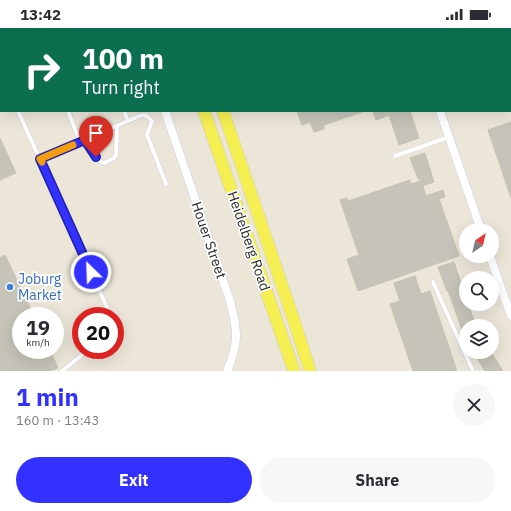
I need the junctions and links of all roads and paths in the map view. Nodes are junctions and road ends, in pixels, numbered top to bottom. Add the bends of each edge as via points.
1 (18, 112) edge
2 (68, 112) edge
3 (124, 112) edge
4 (165, 112) edge
5 (204, 112) edge
6 (223, 112) edge
7 (440, 112) edge
8 (128, 121) junction
9 (117, 126) junction
10 (449, 137) junction
11 (82, 141) junction
12 (395, 156) dead end
13 (40, 159) junction
14 (166, 184) dead end
15 (479, 223) edge
16 (492, 263) edge
17 (433, 282) dead end
18 (107, 307) edge
19 (511, 316) edge
20 (77, 359) edge
21 (62, 371) edge
22 (227, 371) edge
23 (294, 371) edge
24 (310, 371) edge
25 (473, 371) edge

1 - 13 lane
2 - 11 lane
3 - 8 lane
4 - 22 street, Houer Street via 234,317 236,344
5 - 23 main road, Heidelberg Road
6 - 24 main road, Heidelberg Road
7 - 10 street
8 - 9 lane
8 - 14 lane via 142,115 152,121 148,135
9 - 11 lane
9 - 11 lane via 116,155 104,163 100,162
10 - 12 lane
10 - 15 street
11 - 13 lane
13 - 18 lane
16 - 19 street
17 - 25 lane
20 - 21 lane

